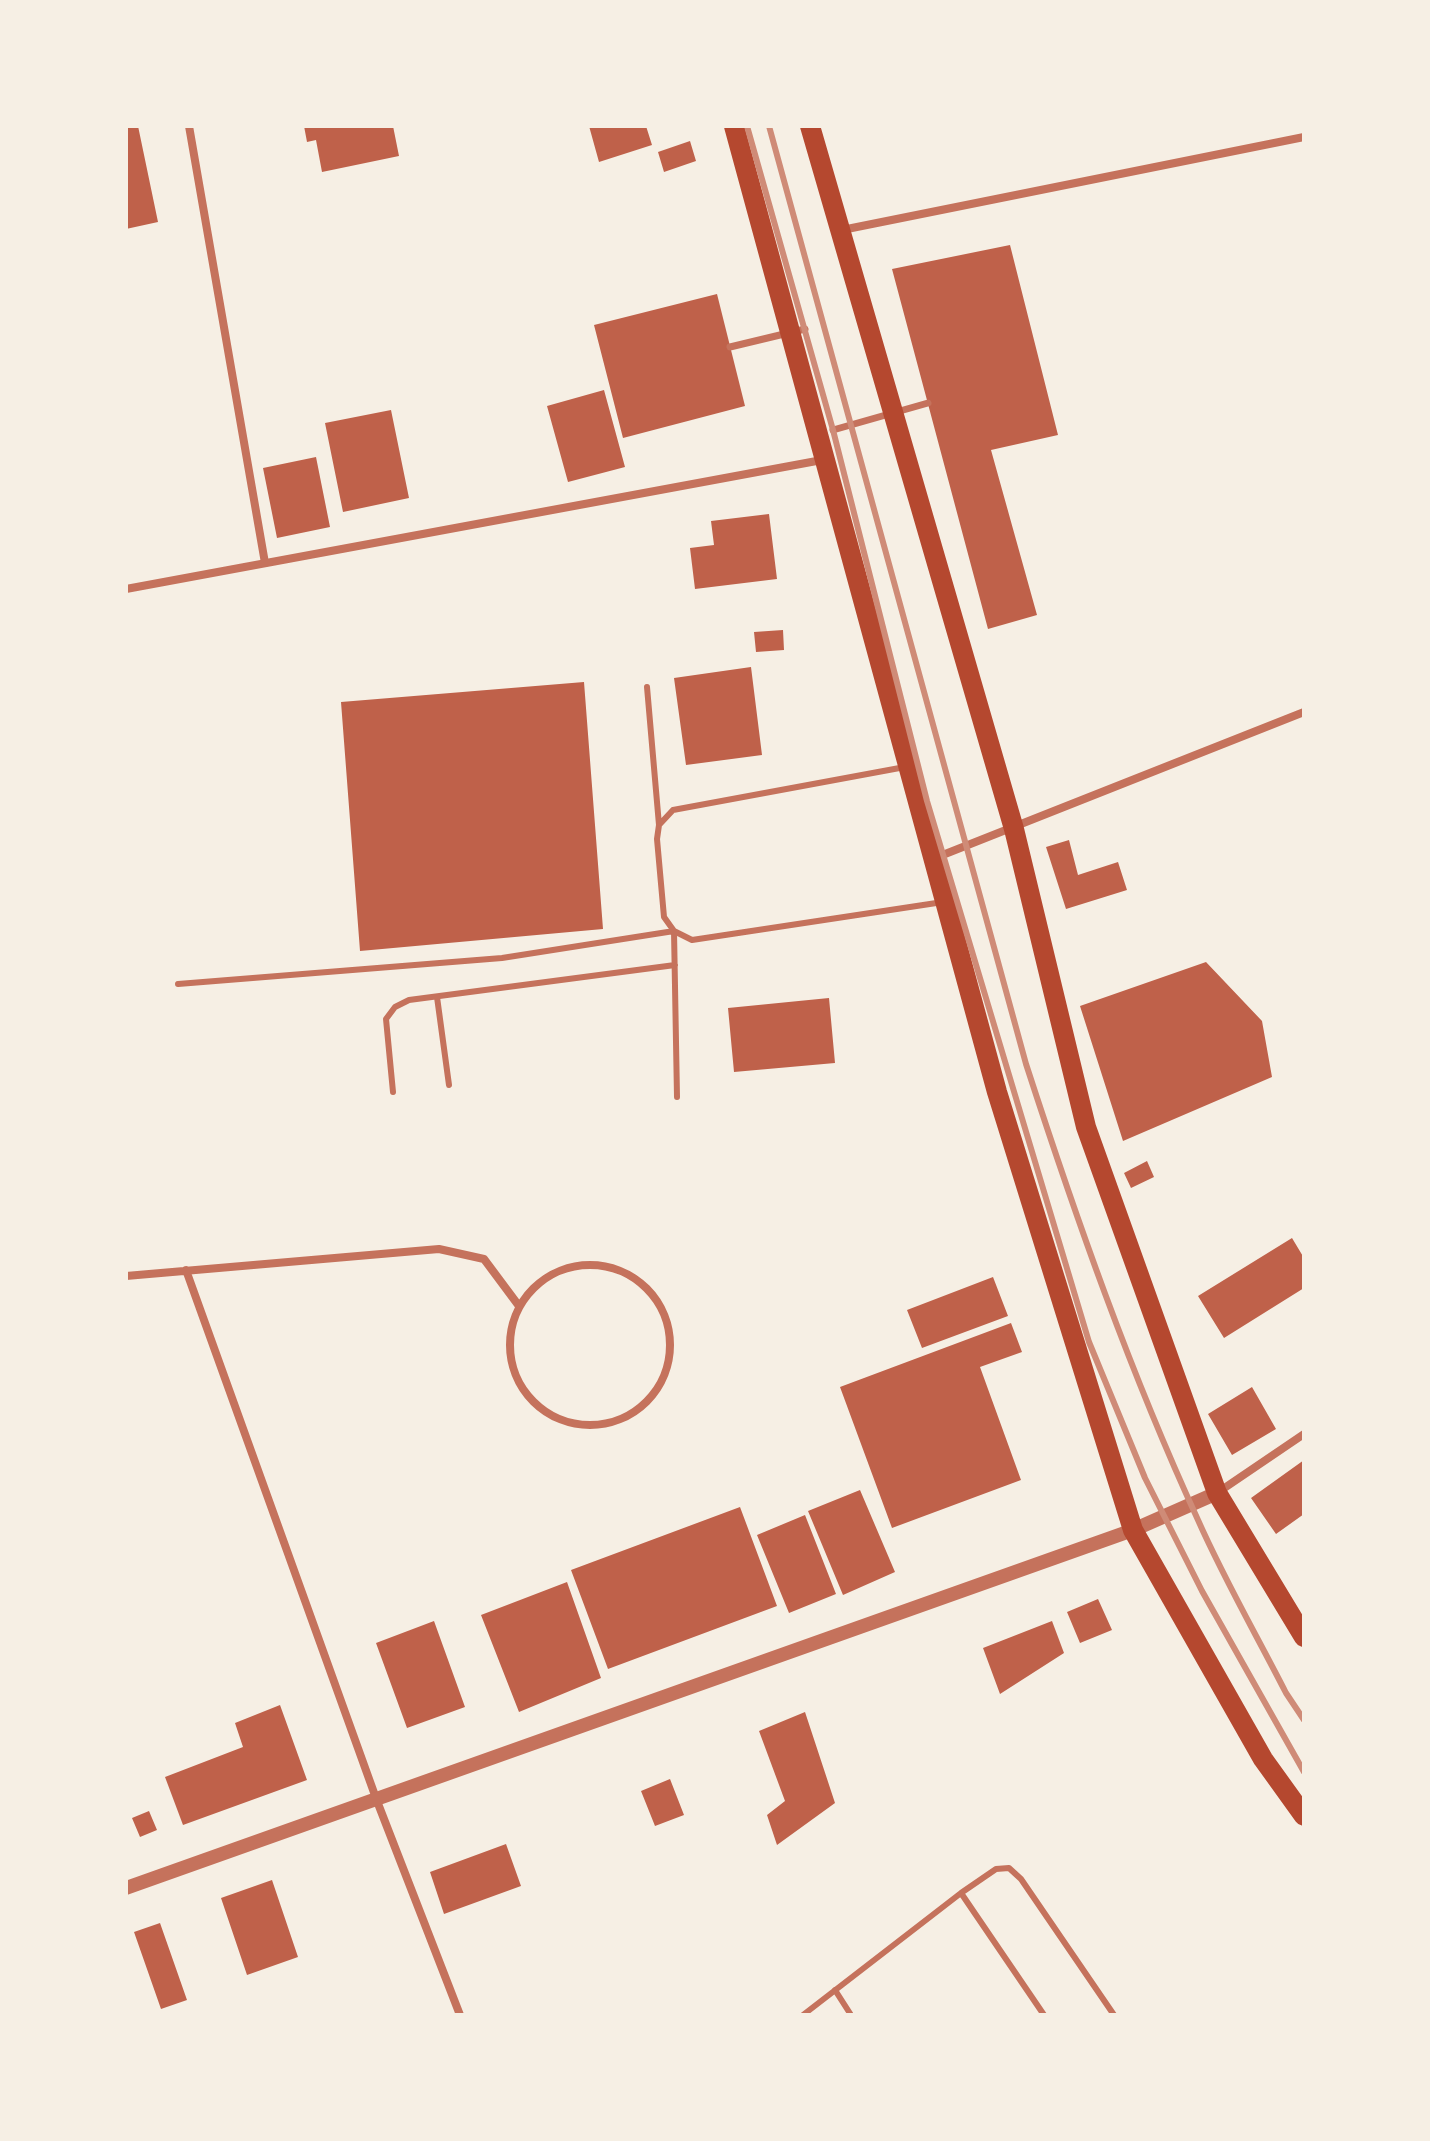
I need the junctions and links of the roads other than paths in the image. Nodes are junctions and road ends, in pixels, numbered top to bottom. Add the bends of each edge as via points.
1 (189, 126) edge
2 (734, 126) edge
3 (810, 126) edge
4 (1304, 137) edge
5 (841, 230) junction
6 (805, 329) dead end
7 (730, 347) dead end
8 (928, 403) dead end
9 (833, 430) dead end
10 (822, 460) junction
11 (265, 563) junction
12 (126, 589) edge
13 (647, 687) dead end
14 (1304, 712) edge
15 (909, 766) junction
16 (659, 825) junction
17 (1014, 829) junction
18 (935, 858) junction
19 (946, 901) junction
20 (674, 931) junction
21 (675, 965) junction
22 (178, 984) dead end
23 (437, 997) junction
24 (449, 1085) dead end
25 (393, 1092) dead end
26 (677, 1097) dead end
27 (186, 1270) junction
28 (126, 1276) edge
29 (519, 1306) junction
30 (1304, 1434) edge
31 (1217, 1493) junction
32 (1133, 1530) junction
33 (1304, 1637) edge
34 (377, 1801) junction
35 (1304, 1816) edge
36 (126, 1888) edge
37 (961, 1893) junction
38 (835, 1990) junction
39 (460, 2015) edge
40 (803, 2015) edge
41 (851, 2015) edge
42 (1044, 2015) edge
43 (1114, 2015) edge

1 - 11 street
2 - 10 main road
3 - 5 main road
4 - 5 street
5 - 17 main road
6 - 7 street
8 - 9 street
10 - 11 street
10 - 15 main road
11 - 12 street
13 - 16 lane
14 - 17 street
15 - 16 lane via 673,810
15 - 18 main road
16 - 20 lane via 664,917
17 - 18 street
17 - 31 main road via 1086,1127
18 - 19 main road
19 - 20 lane via 692,940
19 - 32 main road via 997,1092
20 - 21 lane
20 - 22 lane via 502,958
21 - 23 lane
21 - 26 lane
23 - 24 lane
23 - 25 lane via 409,1000 386,1019
27 - 28 street
27 - 29 street via 439,1249 484,1259
27 - 34 street
29 - 29 street via 510,1359 519,1384 536,1406 558,1420 585,1426 612,1423 636,1411 655,1392 671,1342 652,1294 633,1277 583,1264 547,1279
30 - 31 street
31 - 32 street
31 - 33 main road
32 - 34 street
32 - 35 main road via 1263,1759
34 - 36 street
34 - 39 street
37 - 38 lane
37 - 42 lane
37 - 43 lane via 996,1869 1009,1868
38 - 40 lane
38 - 41 lane

